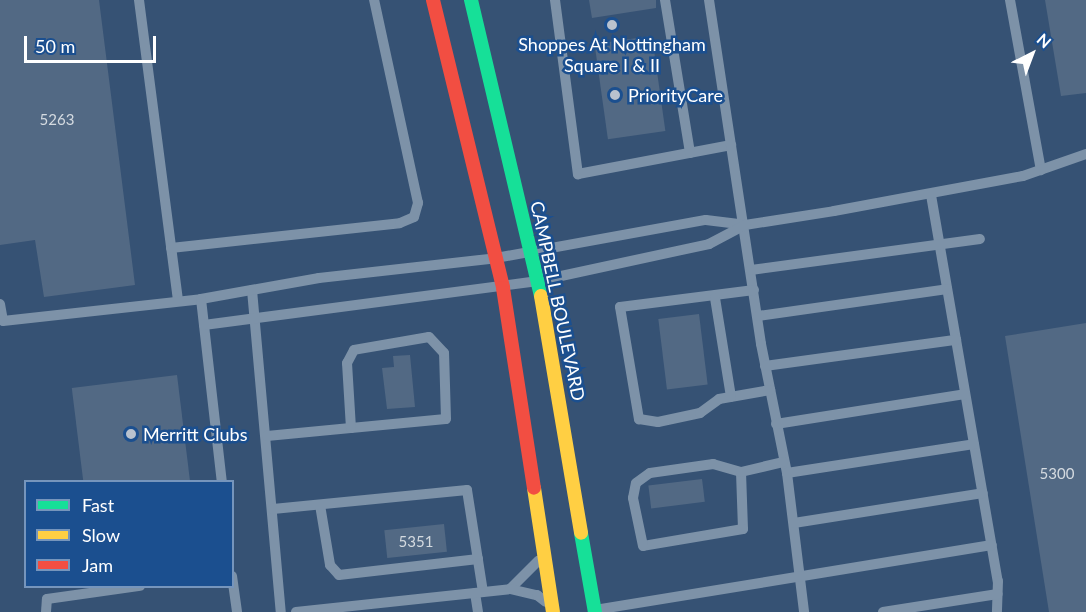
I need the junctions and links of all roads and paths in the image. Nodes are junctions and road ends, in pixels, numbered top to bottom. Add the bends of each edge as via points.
1 (139, 0) edge
2 (374, 0) edge
3 (434, 0) edge
4 (471, 0) edge
5 (555, 0) edge
6 (665, 0) edge
7 (708, 0) edge
8 (1010, 0) edge
9 (731, 145) junction
10 (690, 153) junction
11 (1086, 154) edge
12 (1041, 171) junction
13 (931, 195) junction
14 (745, 225) junction
15 (980, 239) dead end
16 (940, 244) junction
17 (171, 248) junction
18 (531, 252) junction
19 (496, 258) junction
20 (751, 270) junction
21 (538, 281) junction
22 (503, 288) junction
23 (947, 289) junction
24 (252, 290) junction
25 (754, 290) junction
26 (715, 298) junction
27 (178, 299) junction
28 (201, 299) junction
29 (0, 304) edge
30 (758, 316) junction
31 (256, 319) junction
32 (204, 325) junction
33 (956, 340) junction
34 (765, 366) junction
35 (770, 390) junction
36 (965, 394) junction
37 (731, 397) junction
38 (776, 424) junction
39 (351, 428) junction
40 (267, 436) junction
41 (974, 444) junction
42 (783, 462) junction
43 (741, 472) junction
44 (787, 473) junction
45 (222, 480) edge
46 (982, 493) junction
47 (320, 505) junction
48 (273, 509) junction
49 (794, 523) junction
50 (992, 545) junction
51 (543, 550) junction
52 (478, 559) junction
53 (801, 577) junction
54 (126, 588) edge
55 (234, 588) edge
56 (510, 589) junction
57 (479, 592) junction
58 (998, 594) junction
59 (356, 609) edge
60 (553, 610) edge
61 (595, 611) edge
62 (46, 612) edge
63 (237, 612) edge
64 (281, 612) edge
65 (296, 612) edge
66 (478, 612) edge
67 (804, 612) edge
68 (883, 612) edge
69 (997, 612) edge

1 - 17 lane
2 - 17 lane via 418,203 414,217 400,223
3 - 19 main road
4 - 18 main road, CAMPBELL BOULEVARD
5 - 10 lane via 578,174
6 - 10 lane
7 - 9 lane
8 - 12 lane
9 - 10 lane
9 - 14 lane
11 - 12 lane
12 - 13 lane
13 - 14 lane
13 - 16 lane
14 - 18 lane via 706,220
14 - 20 lane
14 - 21 lane via 710,244
15 - 16 lane
16 - 20 lane
16 - 23 lane
17 - 27 lane
18 - 19 lane
18 - 21 main road, CAMPBELL BOULEVARD
19 - 22 main road
19 - 24 lane
20 - 25 lane
21 - 22 lane
21 - 61 main road, CAMPBELL BOULEVARD
22 - 31 lane
22 - 51 main road
23 - 30 lane
23 - 33 lane
24 - 28 lane
24 - 31 lane
25 - 26 lane
25 - 30 lane
26 - 37 lane
26 - 37 lane via 690,295 620,307 639,419 658,422 700,413
27 - 28 lane
27 - 29 lane via 3,321
28 - 32 lane
30 - 34 lane
31 - 32 lane
31 - 40 lane
32 - 45 lane
33 - 34 lane
33 - 36 lane
34 - 35 lane
35 - 37 lane
35 - 38 lane
36 - 38 lane
36 - 41 lane
38 - 42 lane
39 - 39 lane via 446,419 444,353 429,337 354,350 347,363
39 - 40 lane
40 - 48 lane
41 - 44 lane
41 - 46 lane
42 - 43 lane
42 - 44 lane
43 - 43 lane via 713,464 650,473 636,483 633,498 643,546 742,529
44 - 49 lane
46 - 49 lane
46 - 50 lane
47 - 48 lane
47 - 52 lane via 330,565 339,575
47 - 52 lane via 467,490
48 - 64 lane
49 - 53 lane
50 - 53 lane
50 - 58 lane
51 - 56 lane via 530,573
51 - 60 main road
52 - 57 lane
53 - 61 lane
53 - 67 lane
54 - 62 lane via 47,599
55 - 63 lane
56 - 57 lane
56 - 60 lane via 537,594
57 - 59 lane
57 - 66 lane
58 - 68 lane
58 - 69 lane
59 - 65 lane

